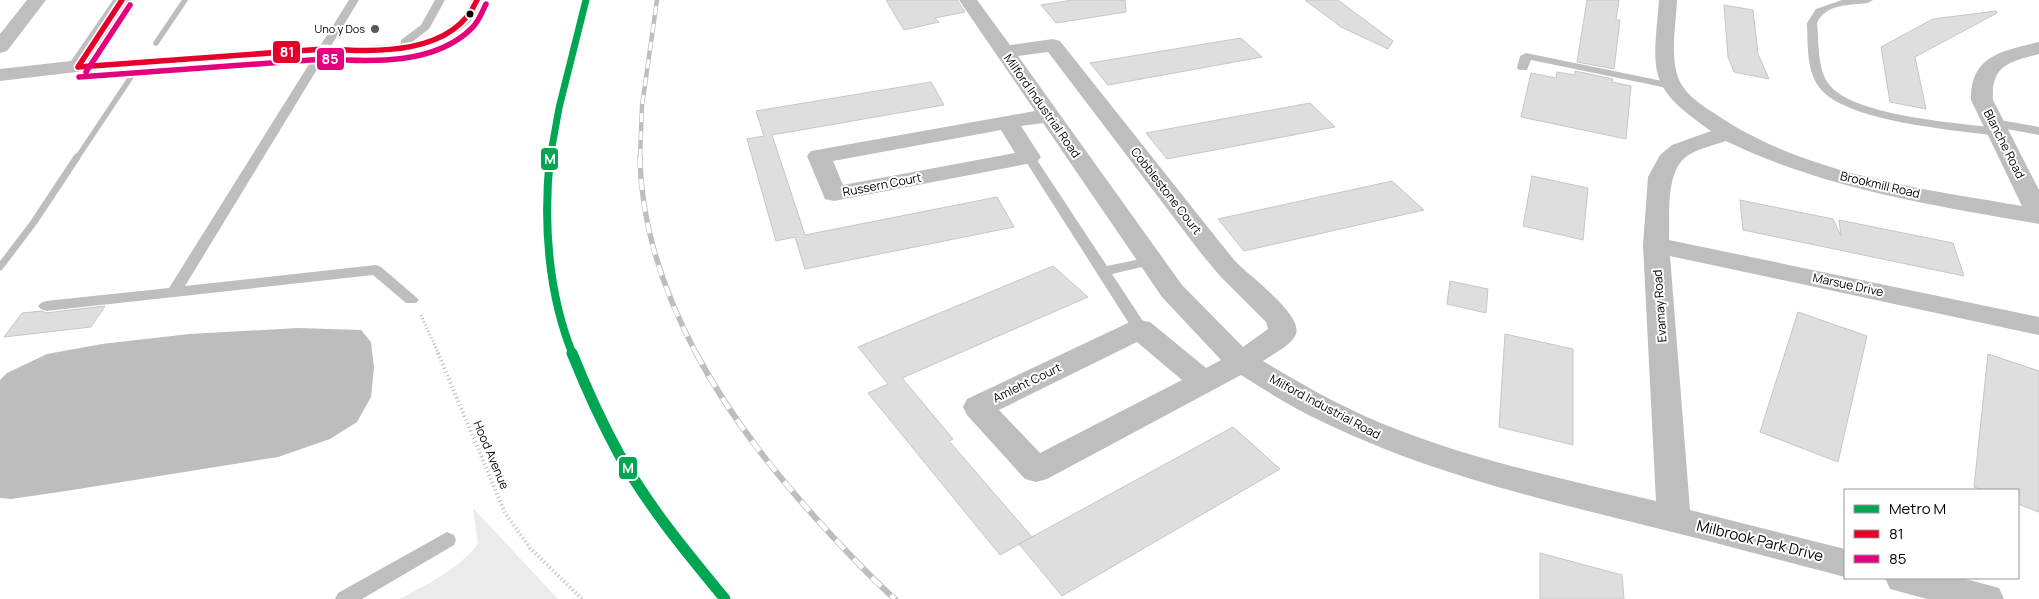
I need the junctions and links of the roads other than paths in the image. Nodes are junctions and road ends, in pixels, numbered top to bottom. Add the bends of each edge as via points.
1 (37, 0) edge
2 (122, 0) edge
3 (354, 0) edge
4 (440, 0) edge
5 (477, 0) edge
6 (968, 0) edge
7 (1668, 0) edge
8 (1868, 0) edge
9 (0, 47) edge
10 (398, 47) junction
11 (2039, 48) edge
12 (324, 49) junction
13 (1005, 52) junction
14 (78, 67) junction
15 (1523, 68) dead end
16 (0, 75) edge
17 (1672, 86) junction
18 (1048, 115) junction
19 (1007, 122) junction
20 (1996, 128) junction
21 (2039, 131) edge
22 (1727, 133) junction
23 (1029, 157) junction
24 (2039, 215) edge
25 (1656, 245) junction
26 (1150, 261) junction
27 (1102, 272) junction
28 (174, 292) junction
29 (411, 300) road end
30 (46, 306) dead end
31 (2039, 326) edge
32 (1140, 329) junction
33 (1243, 362) junction
34 (1203, 382) junction
35 (1674, 519) junction
36 (446, 540) dead end
37 (1844, 563) edge
38 (1907, 579) edge
39 (345, 599) edge
40 (1986, 599) edge

1 - 9 street
2 - 14 street
3 - 12 lane
4 - 10 lane via 425,27
5 - 10 lane via 463,23 449,32
6 - 13 street, Milford Industrial Road
7 - 17 street via 1666,66
8 - 20 lane via 1819,10 1813,16 1819,77 1832,95 1880,114
10 - 12 lane via 349,51
11 - 20 street, Blanche Road via 1994,64 1984,73 1980,86 1982,100
12 - 14 lane
12 - 28 lane
13 - 18 street, Milford Industrial Road
13 - 33 street, Cobblestone Court via 1053,44 1209,246 1278,318 1282,333
14 - 16 street
15 - 17 lane via 1526,56
17 - 22 street, Brookmill Road via 1680,97
18 - 19 street, Russern Court
18 - 26 street, Milford Industrial Road
19 - 23 street
19 - 23 street, Russern Court via 819,156 834,194
20 - 21 lane
20 - 24 street, Blanche Road
22 - 24 street, Brookmill Road via 1835,175 1883,187
22 - 25 street, Evamay Road via 1680,150 1668,160 1660,177
23 - 27 lane
25 - 31 street, Marsue Drive
25 - 35 street, Evamay Road
26 - 27 lane
26 - 33 street, Milford Industrial Road via 1178,298
27 - 32 lane
28 - 29 lane via 376,270
28 - 30 lane
32 - 34 street
32 - 34 street, Amleht Court via 978,407 1036,470
33 - 34 street, Amleht Court
33 - 35 street, Milford Industrial Road via 1287,390 1350,422 1444,460 1509,480
35 - 37 street, Milbrook Park Drive
36 - 39 lane
38 - 40 street

